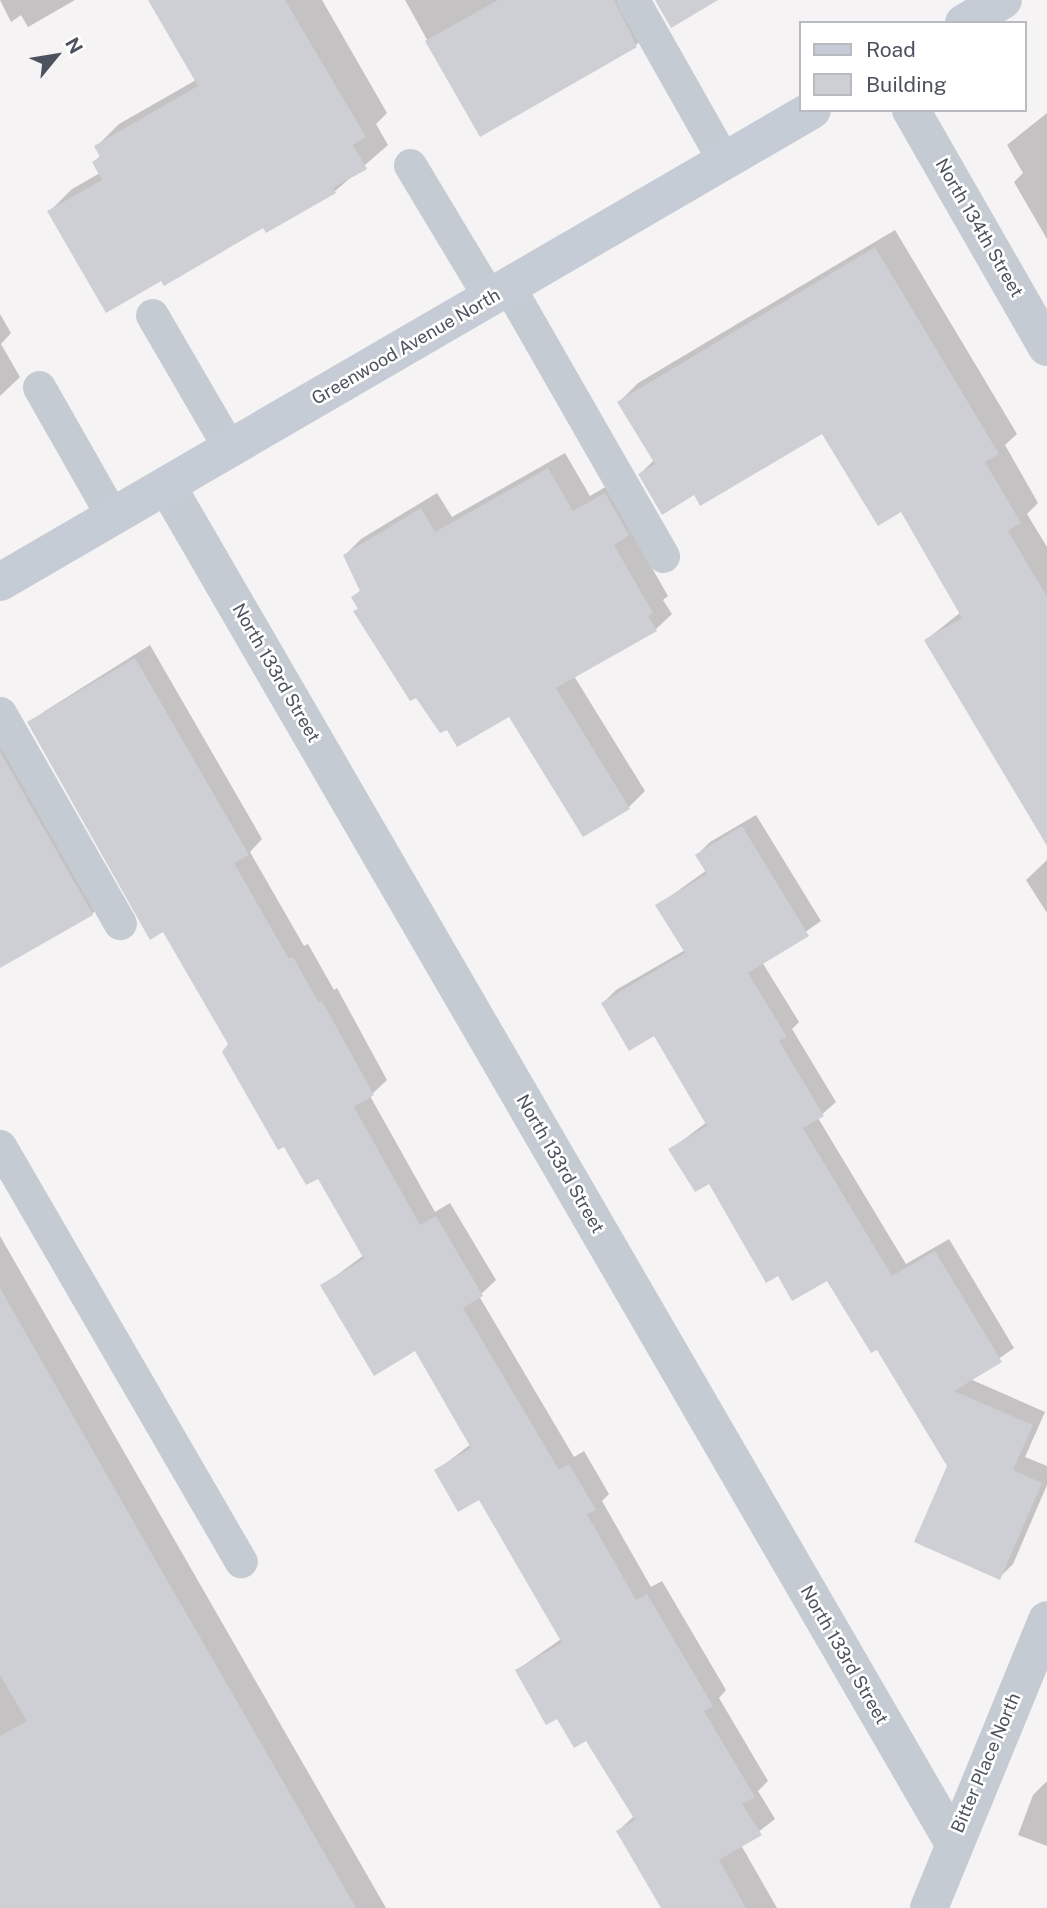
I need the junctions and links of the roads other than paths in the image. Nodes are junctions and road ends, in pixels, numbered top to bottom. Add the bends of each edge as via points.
1 (633, 0) edge
2 (1003, 0) edge
3 (964, 14) edge
4 (809, 112) edge
5 (912, 112) edge
6 (724, 161) junction
7 (410, 165) dead end
8 (499, 292) junction
9 (152, 314) dead end
10 (1047, 347) edge
11 (39, 387) dead end
12 (230, 449) junction
13 (167, 486) junction
14 (113, 517) junction
15 (663, 556) dead end
16 (0, 582) edge
17 (0, 713) edge
18 (120, 923) dead end
19 (0, 1146) edge
20 (240, 1561) dead end
21 (1047, 1620) edge
22 (953, 1842) junction
23 (929, 1908) edge

1 - 6 lane
2 - 3 main road
4 - 6 main road, Greenwood Avenue North
5 - 10 street, North 134th Street
6 - 8 main road, Greenwood Avenue North
7 - 8 lane
8 - 12 main road, Greenwood Avenue North
8 - 15 lane
9 - 12 lane
11 - 14 lane
12 - 13 main road, Greenwood Avenue North
13 - 14 main road, Greenwood Avenue North
13 - 22 street, North 133rd Street
14 - 16 main road, Greenwood Avenue North
17 - 18 lane
19 - 20 lane
21 - 22 street, Bitter Place North
22 - 23 street, Bitter Place North

